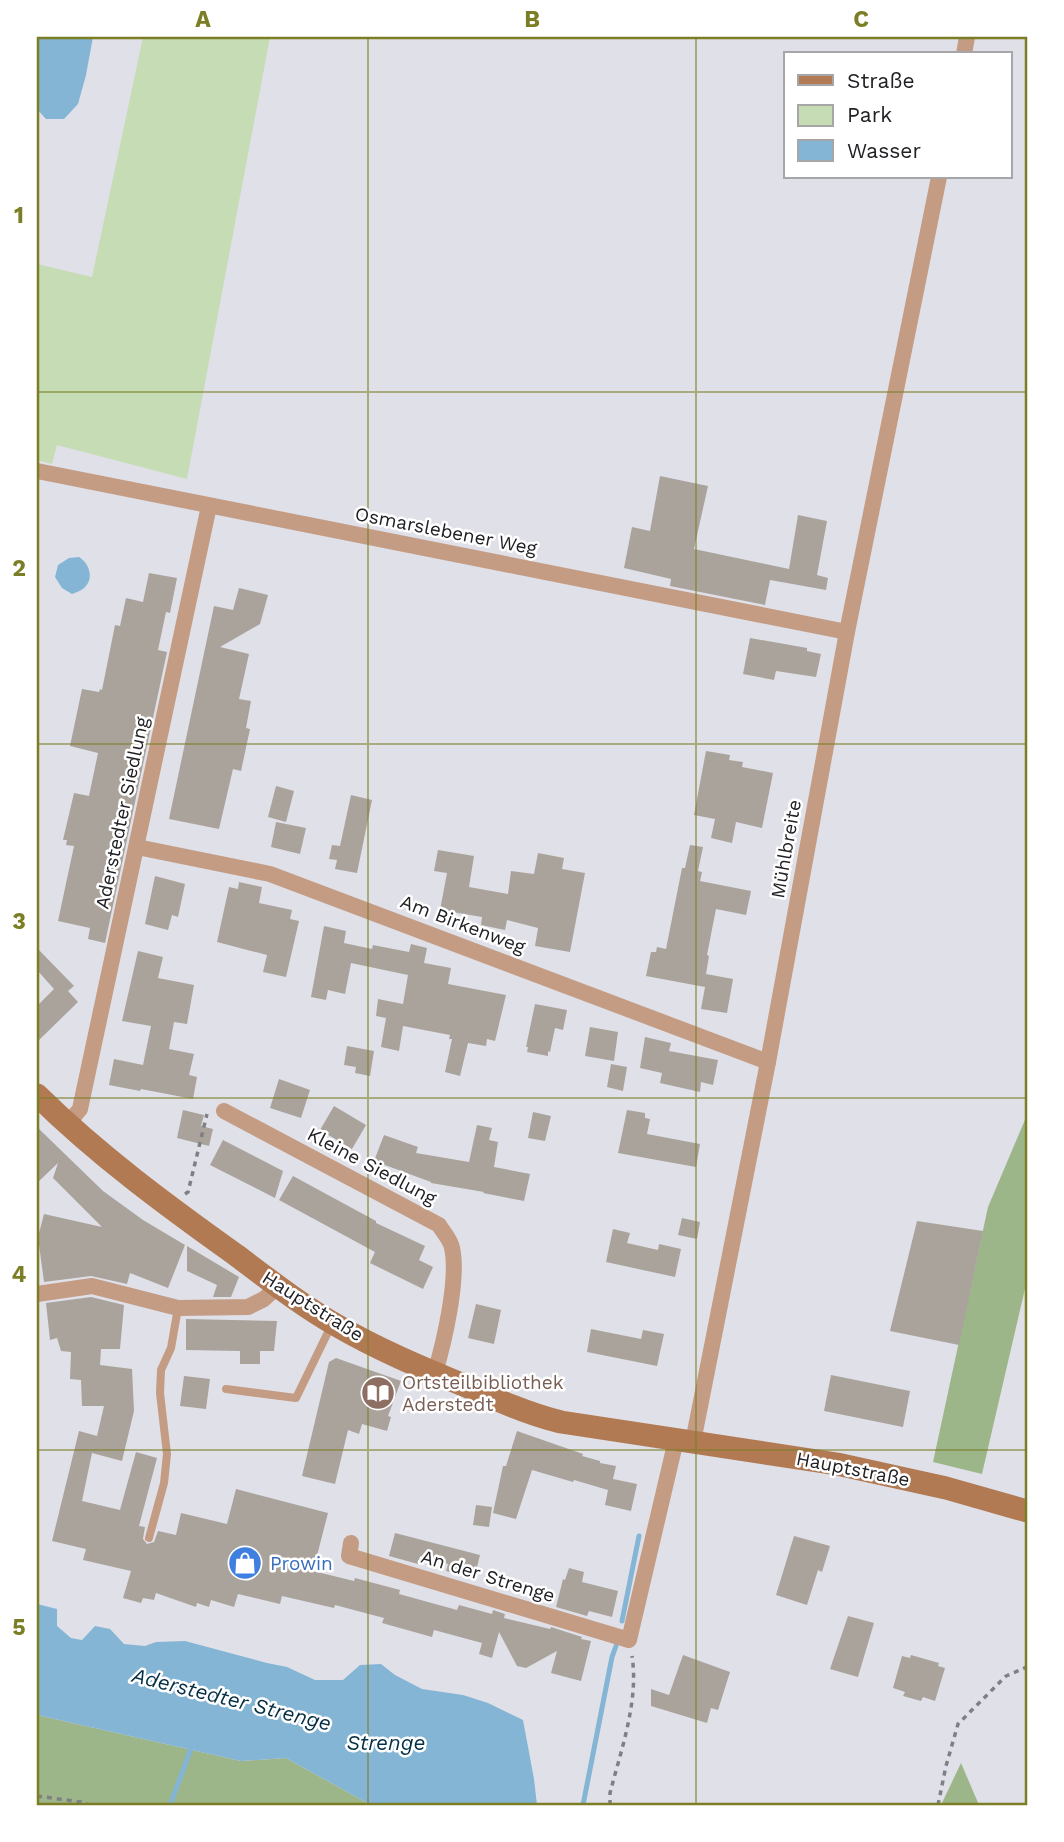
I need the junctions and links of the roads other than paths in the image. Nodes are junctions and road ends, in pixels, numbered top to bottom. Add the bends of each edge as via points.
1 (939, 178) edge
2 (37, 471) edge
3 (209, 506) junction
4 (847, 632) junction
5 (136, 847) junction
6 (768, 1062) junction
7 (37, 1095) edge
8 (224, 1111) road end
9 (67, 1125) junction
10 (278, 1286) junction
11 (37, 1294) edge
12 (178, 1308) junction
13 (332, 1323) junction
14 (435, 1373) junction
15 (226, 1389) dead end
16 (685, 1441) junction
17 (1027, 1511) edge
18 (149, 1538) dead end
19 (351, 1543) dead end

1 - 4 street, Mühlbreite
2 - 3 street, Osmarslebener Weg
3 - 4 street, Osmarslebener Weg
3 - 5 street, Aderstedter Siedlung
4 - 6 street, Mühlbreite
5 - 6 street, Am Birkenweg via 270,874
5 - 9 street, Aderstedter Siedlung via 80,1109
6 - 16 street, Mühlbreite
7 - 9 main road, Hauptstraße
8 - 14 street, Kleine Siedlung via 439,1224 452,1246 454,1272
9 - 10 main road, Hauptstraße
10 - 12 street via 248,1307
10 - 13 main road, Hauptstraße
11 - 12 street via 92,1286
12 - 18 lane via 172,1348 161,1370 167,1454
13 - 14 main road, Hauptstraße
13 - 15 lane via 296,1398
14 - 16 main road, Hauptstraße via 541,1418
16 - 17 main road, Hauptstraße via 901,1477
16 - 19 street, An der Strenge via 629,1640 349,1556

